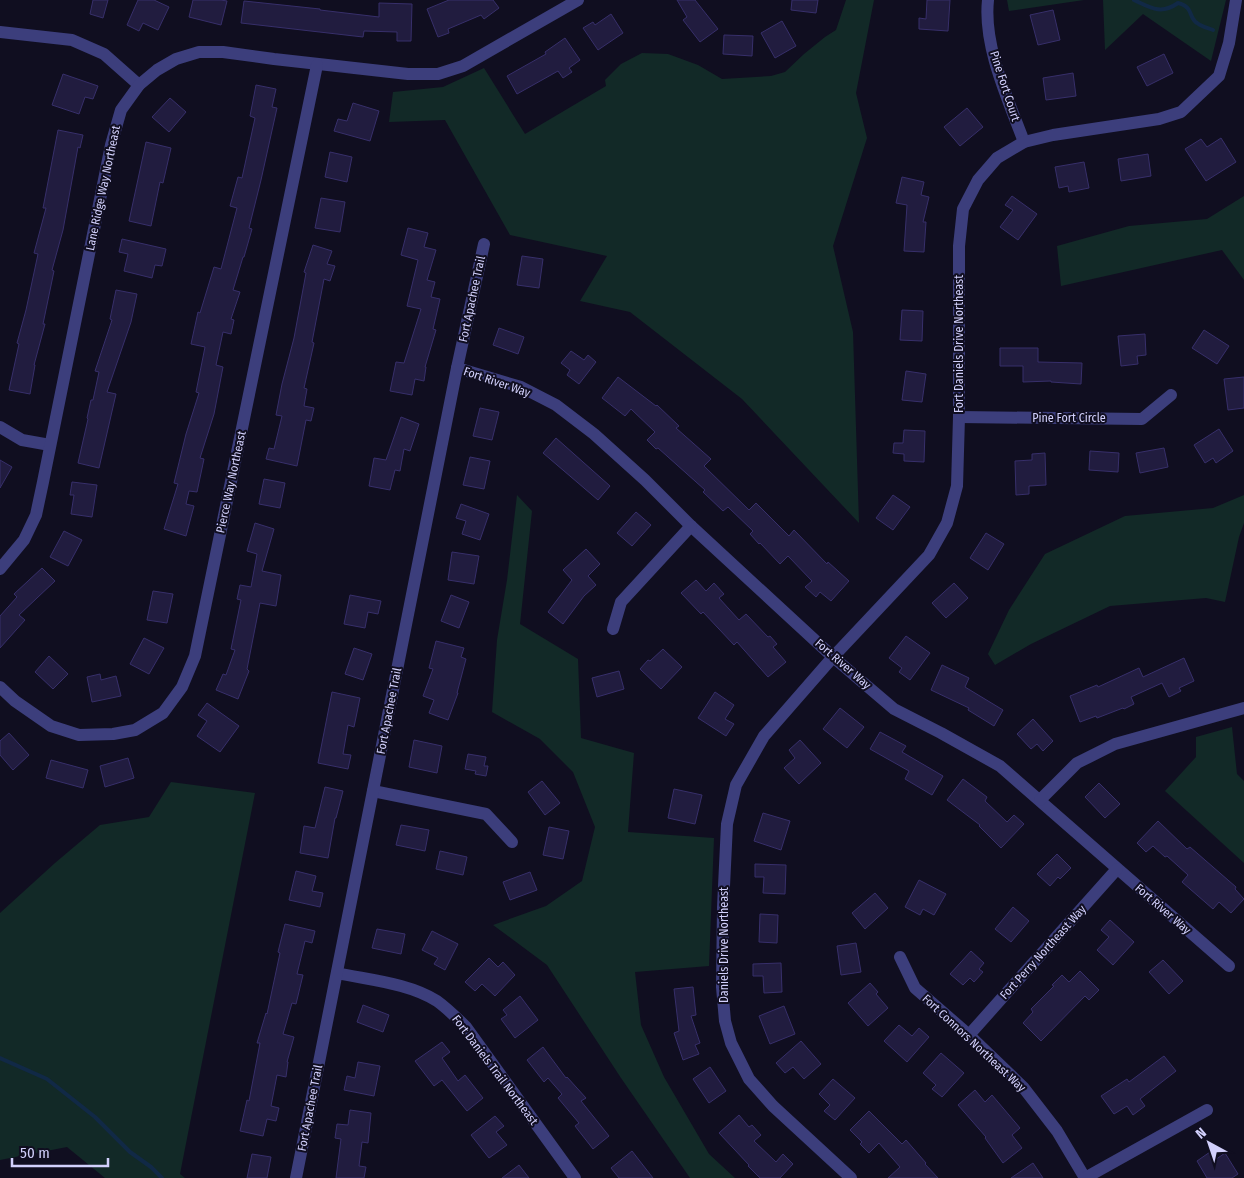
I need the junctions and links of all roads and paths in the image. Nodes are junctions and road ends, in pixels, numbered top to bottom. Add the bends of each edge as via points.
1 (578, 0) edge
2 (988, 0) edge
3 (1236, 0) edge
4 (0, 32) edge
5 (317, 65) junction
6 (139, 86) junction
7 (1024, 142) junction
8 (484, 244) dead end
9 (457, 368) junction
10 (1171, 395) dead end
11 (959, 417) junction
12 (0, 427) edge
13 (50, 445) junction
14 (691, 526) junction
15 (0, 569) edge
16 (613, 628) dead end
17 (833, 657) junction
18 (0, 687) edge
19 (1244, 708) edge
20 (736, 785) joint
21 (373, 792) junction
22 (1040, 800) junction
23 (512, 842) dead end
24 (1117, 869) junction
25 (900, 957) dead end
26 (1229, 966) dead end
27 (337, 974) junction
28 (970, 1035) junction
29 (1207, 1110) dead end
30 (296, 1178) edge
31 (575, 1178) edge
32 (851, 1178) edge
33 (1085, 1178) edge

1 - 5 street, Lane Ridge Way Northeast via 463,66 438,74
2 - 7 street, Pine Fort Court via 986,14 994,62
3 - 7 street, Fort Daniels Drive Northeast via 1230,43 1219,76 1181,112 1159,119
4 - 6 street via 72,40 104,54
5 - 6 street, Lane Ridge Way Northeast via 223,52 199,52 176,59
5 - 18 street, Pierce Way Northeast via 195,656 182,687 163,713 136,730 79,735 51,726
6 - 13 street, Lane Ridge Way Northeast via 121,110 111,145
7 - 11 street, Fort Daniels Drive Northeast via 998,158 978,180 963,208 959,246
8 - 9 street, Fort Apachee Trail
9 - 14 street, Fort River Way via 521,387 556,405 594,434
9 - 21 street, Fort Apachee Trail
10 - 11 street, Pine Fort Circle via 1142,419
11 - 17 street, Fort Daniels Drive Northeast via 957,486 947,523 929,555
12 - 13 street via 22,440
13 - 15 street, Lane Ridge Way Northeast via 36,516 24,540
14 - 16 street via 621,602
14 - 17 street, Fort River Way
17 - 20 street, Fort Daniels Drive Northeast via 764,736
17 - 22 street, Fort River Way via 894,709 1000,766
19 - 22 street via 1115,744 1077,763
20 - 32 street, Daniels Drive Northeast via 727,824 723,907 722,987 731,1043 749,1078 773,1106
21 - 23 street via 486,814
21 - 27 street, Fort Apachee Trail
22 - 24 street, Fort River Way
24 - 26 street, Fort River Way
24 - 28 street, Fort Perry Northeast Way
25 - 28 street, Fort Connors Northeast Way via 915,988
27 - 30 street, Fort Apachee Trail
27 - 31 street, Fort Daniels Trail Northeast via 406,987 451,1011 466,1027
28 - 33 street, Fort Connors Northeast Way via 1023,1087 1057,1131
29 - 33 street

